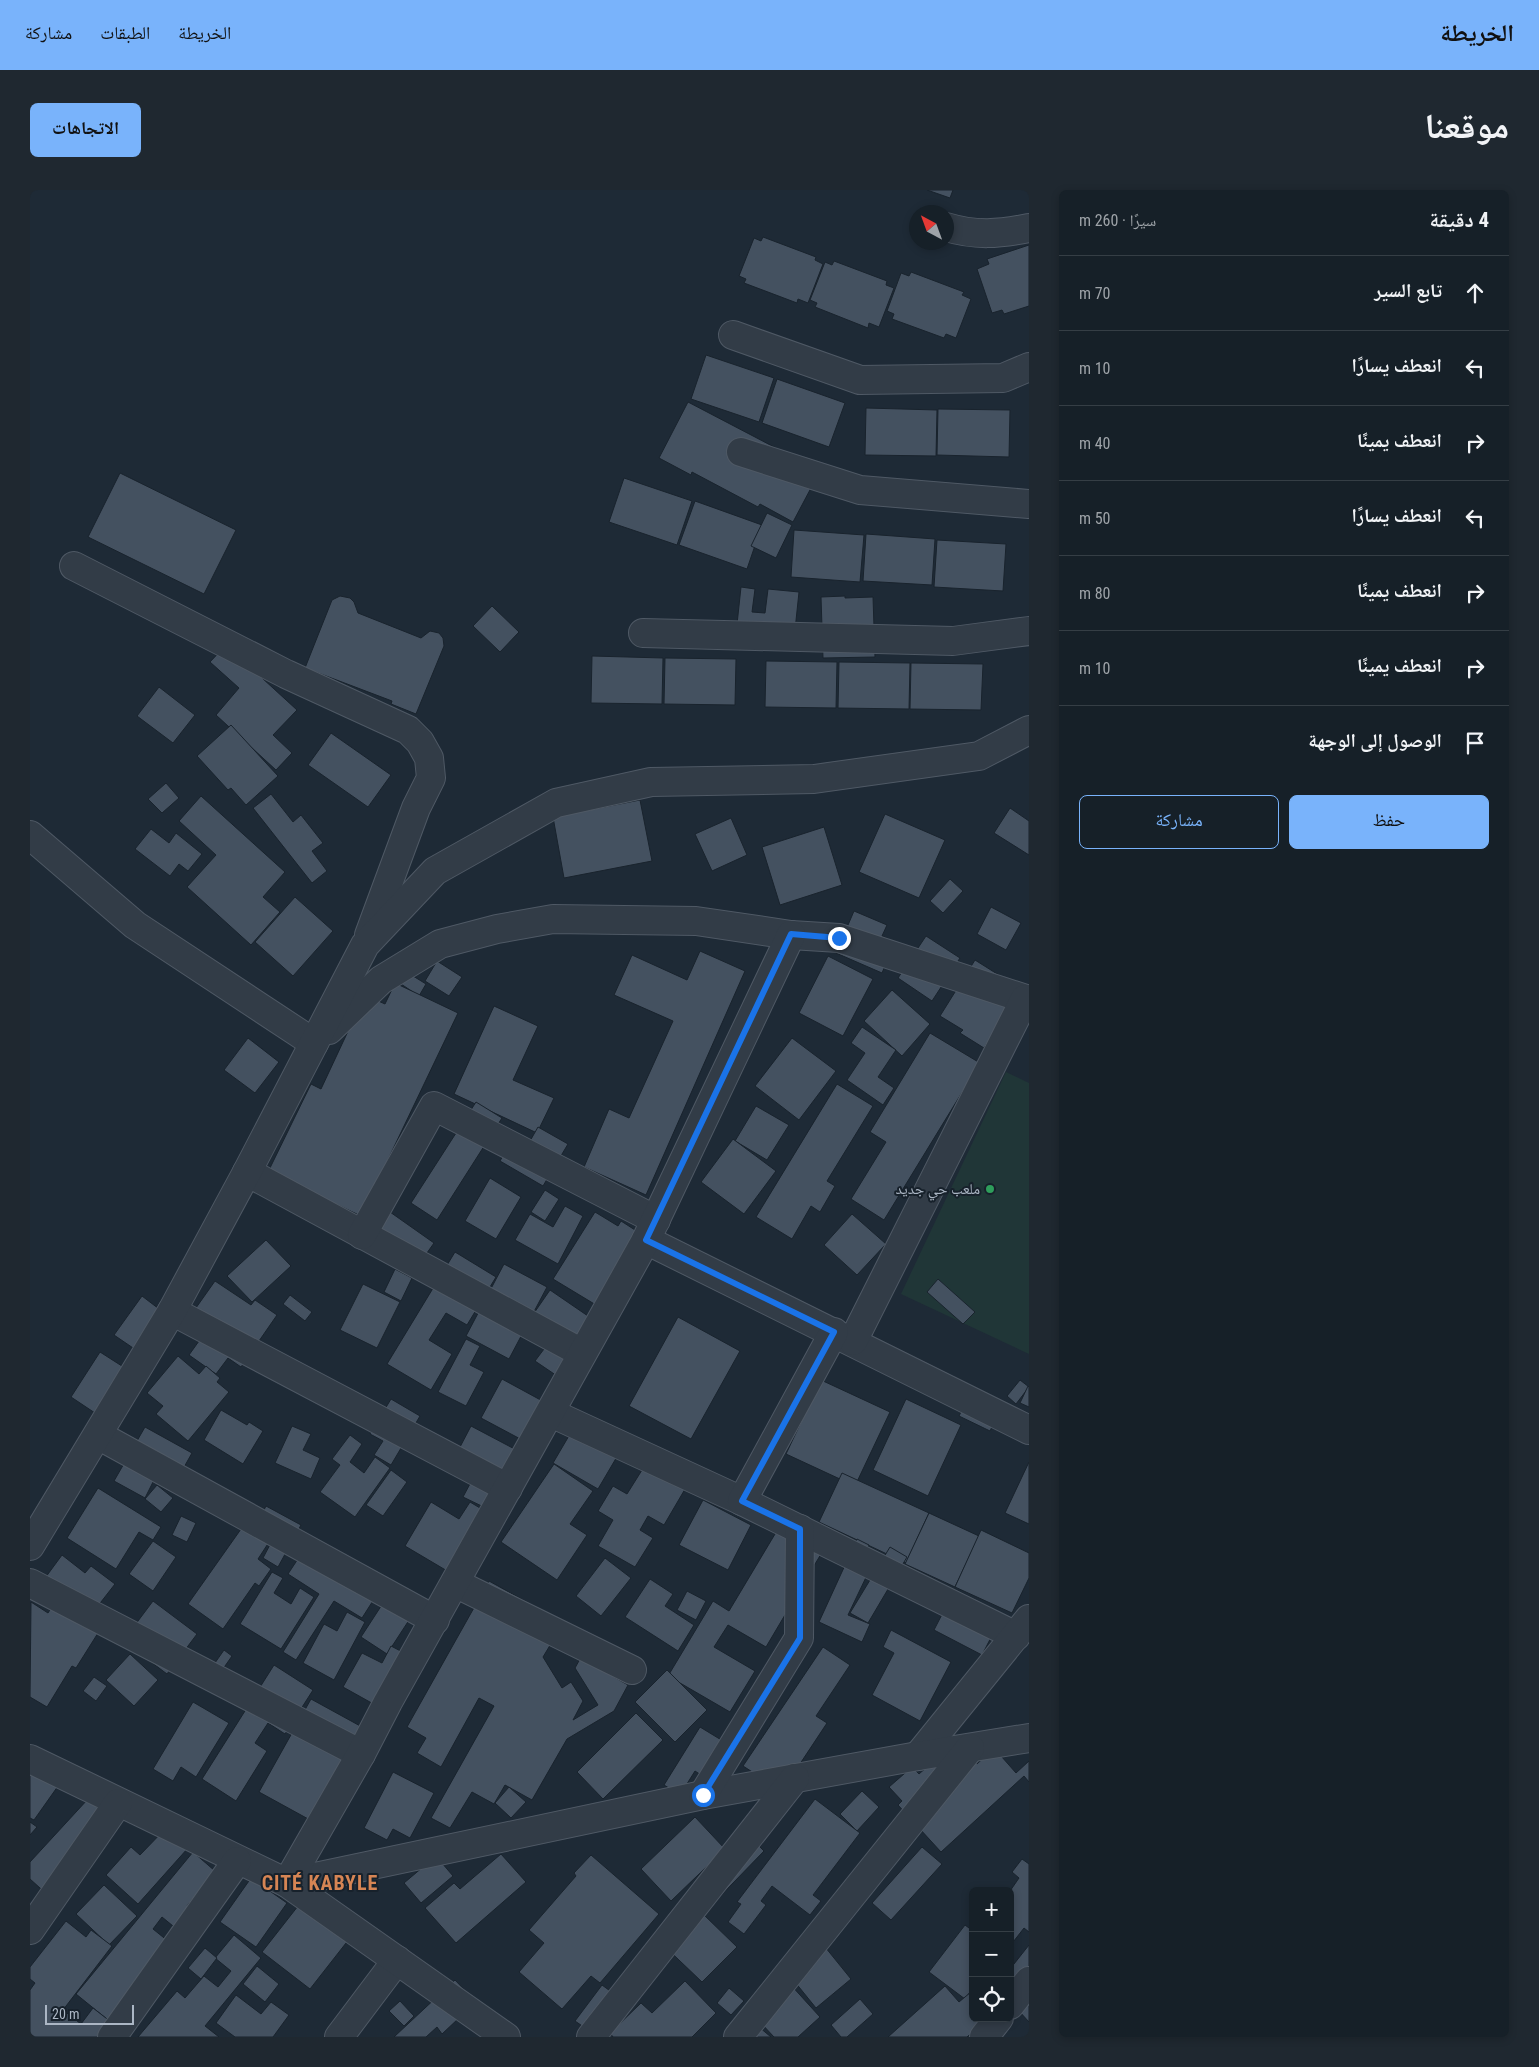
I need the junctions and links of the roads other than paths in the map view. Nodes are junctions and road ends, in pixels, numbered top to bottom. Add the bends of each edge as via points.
1 (1029, 228) edge
2 (954, 229) edge
3 (733, 336) dead end
4 (1029, 367) edge
5 (741, 452) dead end
6 (1029, 504) edge
7 (74, 566) dead end
8 (1029, 631) edge
9 (643, 633) dead end
10 (1029, 730) edge
11 (30, 835) edge
12 (791, 934) junction
13 (365, 945) junction
14 (1028, 1000) edge
15 (314, 1043) junction
16 (247, 1172) junction
17 (651, 1230) junction
18 (362, 1235) junction
19 (172, 1311) junction
20 (843, 1337) junction
21 (582, 1353) junction
22 (551, 1413) junction
23 (1029, 1430) edge
24 (98, 1435) junction
25 (508, 1488) junction
26 (742, 1501) junction
27 (800, 1529) junction
28 (30, 1546) edge
29 (30, 1583) edge
30 (455, 1583) junction
31 (435, 1620) junction
32 (1022, 1628) edge
33 (632, 1670) dead end
34 (1029, 1738) edge
35 (970, 1748) junction
36 (361, 1754) junction
37 (918, 1756) junction
38 (30, 1759) edge
39 (795, 1778) junction
40 (703, 1795) junction
41 (118, 1803) junction
42 (238, 1860) junction
43 (287, 1884) junction
44 (30, 1930) edge
45 (397, 1960) junction
46 (1029, 1982) edge
47 (1014, 2000) edge
48 (996, 2022) edge
49 (112, 2037) edge
50 (339, 2037) edge
51 (506, 2037) edge
52 (591, 2037) edge
53 (738, 2037) edge
54 (984, 2037) edge

1 - 2 street via 989,234
3 - 4 street via 860,380 1003,378
5 - 6 street via 860,490
7 - 13 street via 286,674 408,730 420,742 429,758 431,778 416,808
8 - 9 street via 953,641
10 - 13 street via 979,756 814,779 652,782 556,802 435,871
11 - 15 street via 135,925
12 - 14 street via 839,938
12 - 15 street via 696,921 553,919 497,929 440,944 381,980
12 - 17 street
13 - 15 street
14 - 20 street
15 - 16 street
16 - 18 street
16 - 19 street
17 - 18 street via 434,1106
17 - 20 street
17 - 21 street
18 - 21 street
19 - 24 street
19 - 25 street
20 - 23 street
20 - 26 street
21 - 22 street
22 - 25 street
22 - 26 street
24 - 28 street
24 - 31 street
25 - 30 street
26 - 27 street
27 - 32 street
27 - 40 street via 800,1638
29 - 36 street
30 - 31 street
30 - 33 street
31 - 36 street
32 - 37 street
34 - 35 street
35 - 37 street
35 - 53 street
36 - 43 street
37 - 39 street
38 - 41 street
39 - 40 street
39 - 52 street
40 - 43 street
41 - 42 street
41 - 44 street
42 - 43 street
42 - 49 street
43 - 45 street
45 - 50 street
45 - 51 street
46 - 47 street
48 - 54 street

